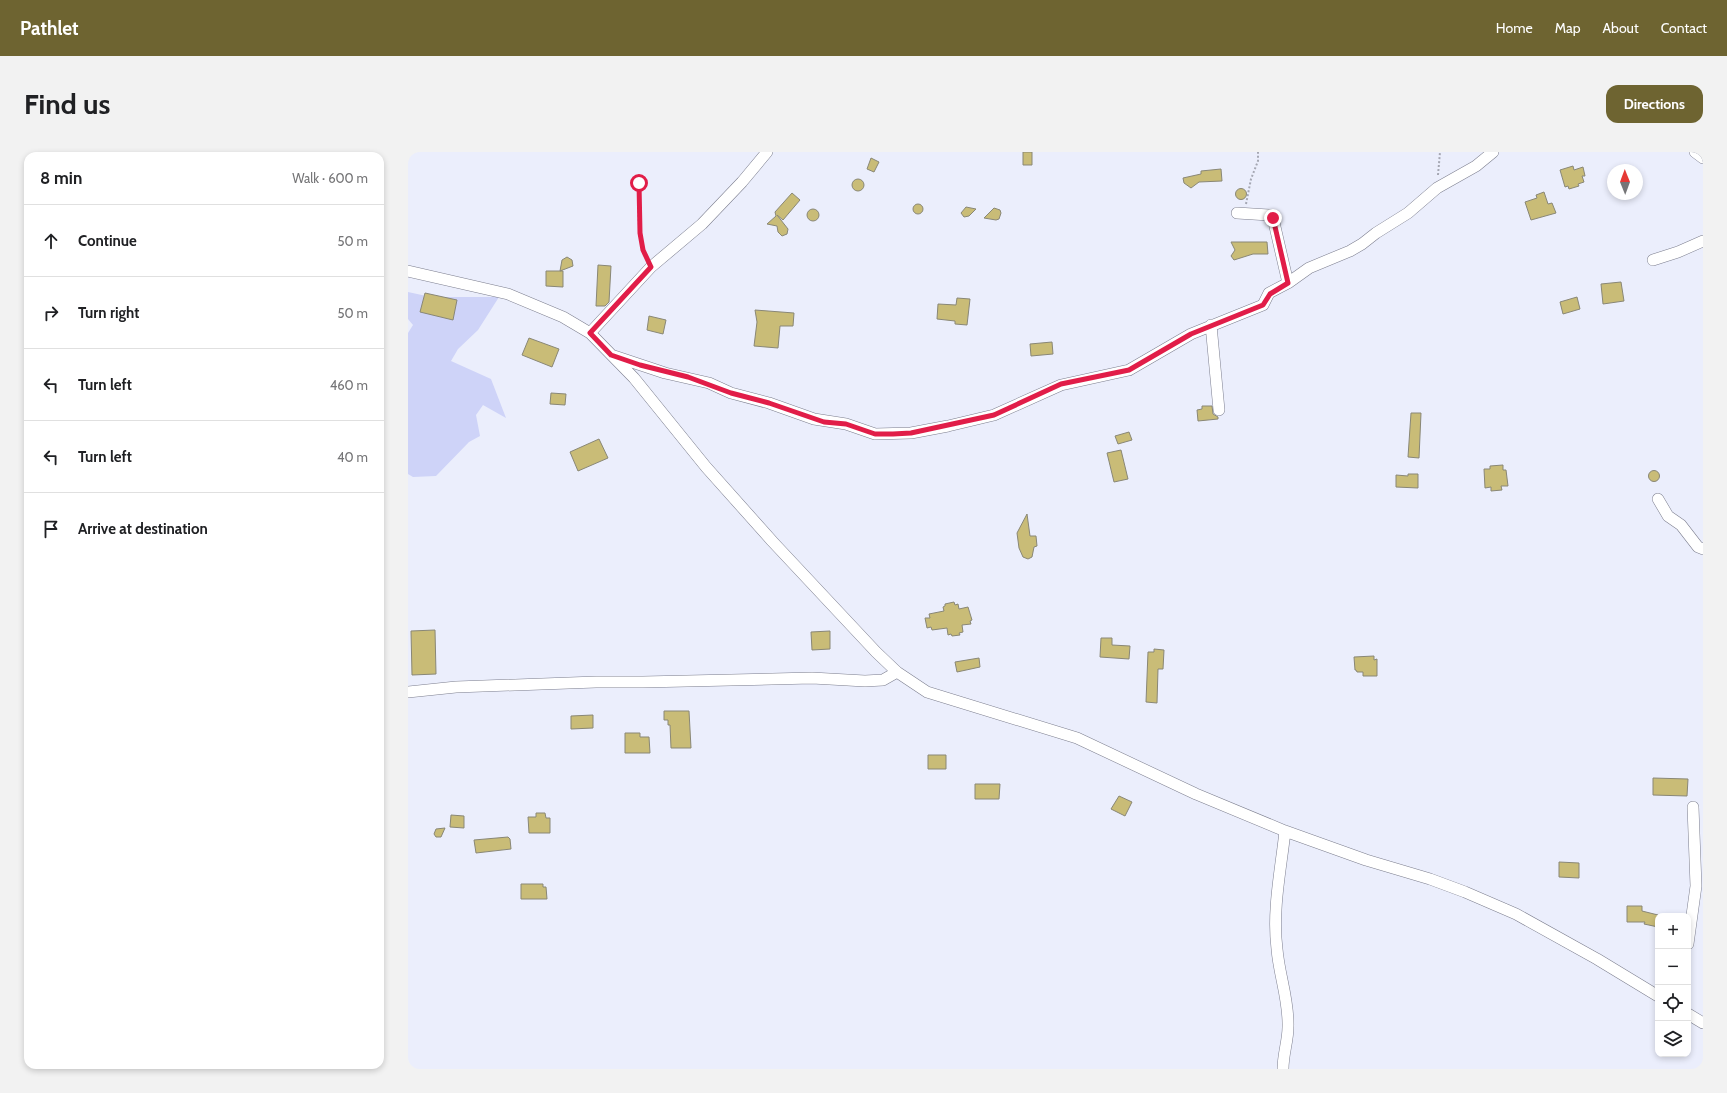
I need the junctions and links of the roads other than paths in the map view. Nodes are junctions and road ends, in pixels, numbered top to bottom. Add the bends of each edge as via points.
1 (767, 152) edge
2 (1493, 152) edge
3 (1695, 152) edge
4 (1703, 158) edge
5 (1241, 213) road end
6 (1703, 242) edge
7 (1653, 260) dead end
8 (408, 271) edge
9 (1288, 283) junction
10 (1211, 325) junction
11 (590, 333) junction
12 (611, 355) junction
13 (1219, 410) dead end
14 (1658, 500) dead end
15 (1703, 549) edge
16 (897, 672) junction
17 (408, 692) edge
18 (1693, 807) dead end
19 (1285, 831) junction
20 (1691, 922) edge
21 (1655, 994) edge
22 (1691, 1016) edge
23 (1703, 1023) edge
24 (1283, 1069) edge

1 - 11 street via 702,224 651,267
2 - 9 street via 1476,166 1437,188 1408,213 1362,244 1345,254 1309,268
3 - 4 street
5 - 9 street via 1269,215 1273,218
6 - 7 street
8 - 11 street via 508,294 563,317
9 - 10 street via 1270,294 1263,305
10 - 12 street via 1129,370 1061,384 994,415 926,430 893,434 875,434 846,424 819,420 731,393 709,383
10 - 13 street
11 - 12 street
12 - 16 street via 634,378 706,467 772,541
14 - 15 street via 1668,516 1681,525 1698,547
16 - 17 street via 883,680 865,681 812,678 596,682
16 - 19 street via 927,692 1077,738 1196,794
18 - 20 street via 1696,886
19 - 21 street via 1366,860 1430,879 1516,914
19 - 24 street via 1277,908 1276,948 1287,1005 1288,1028
22 - 23 street

